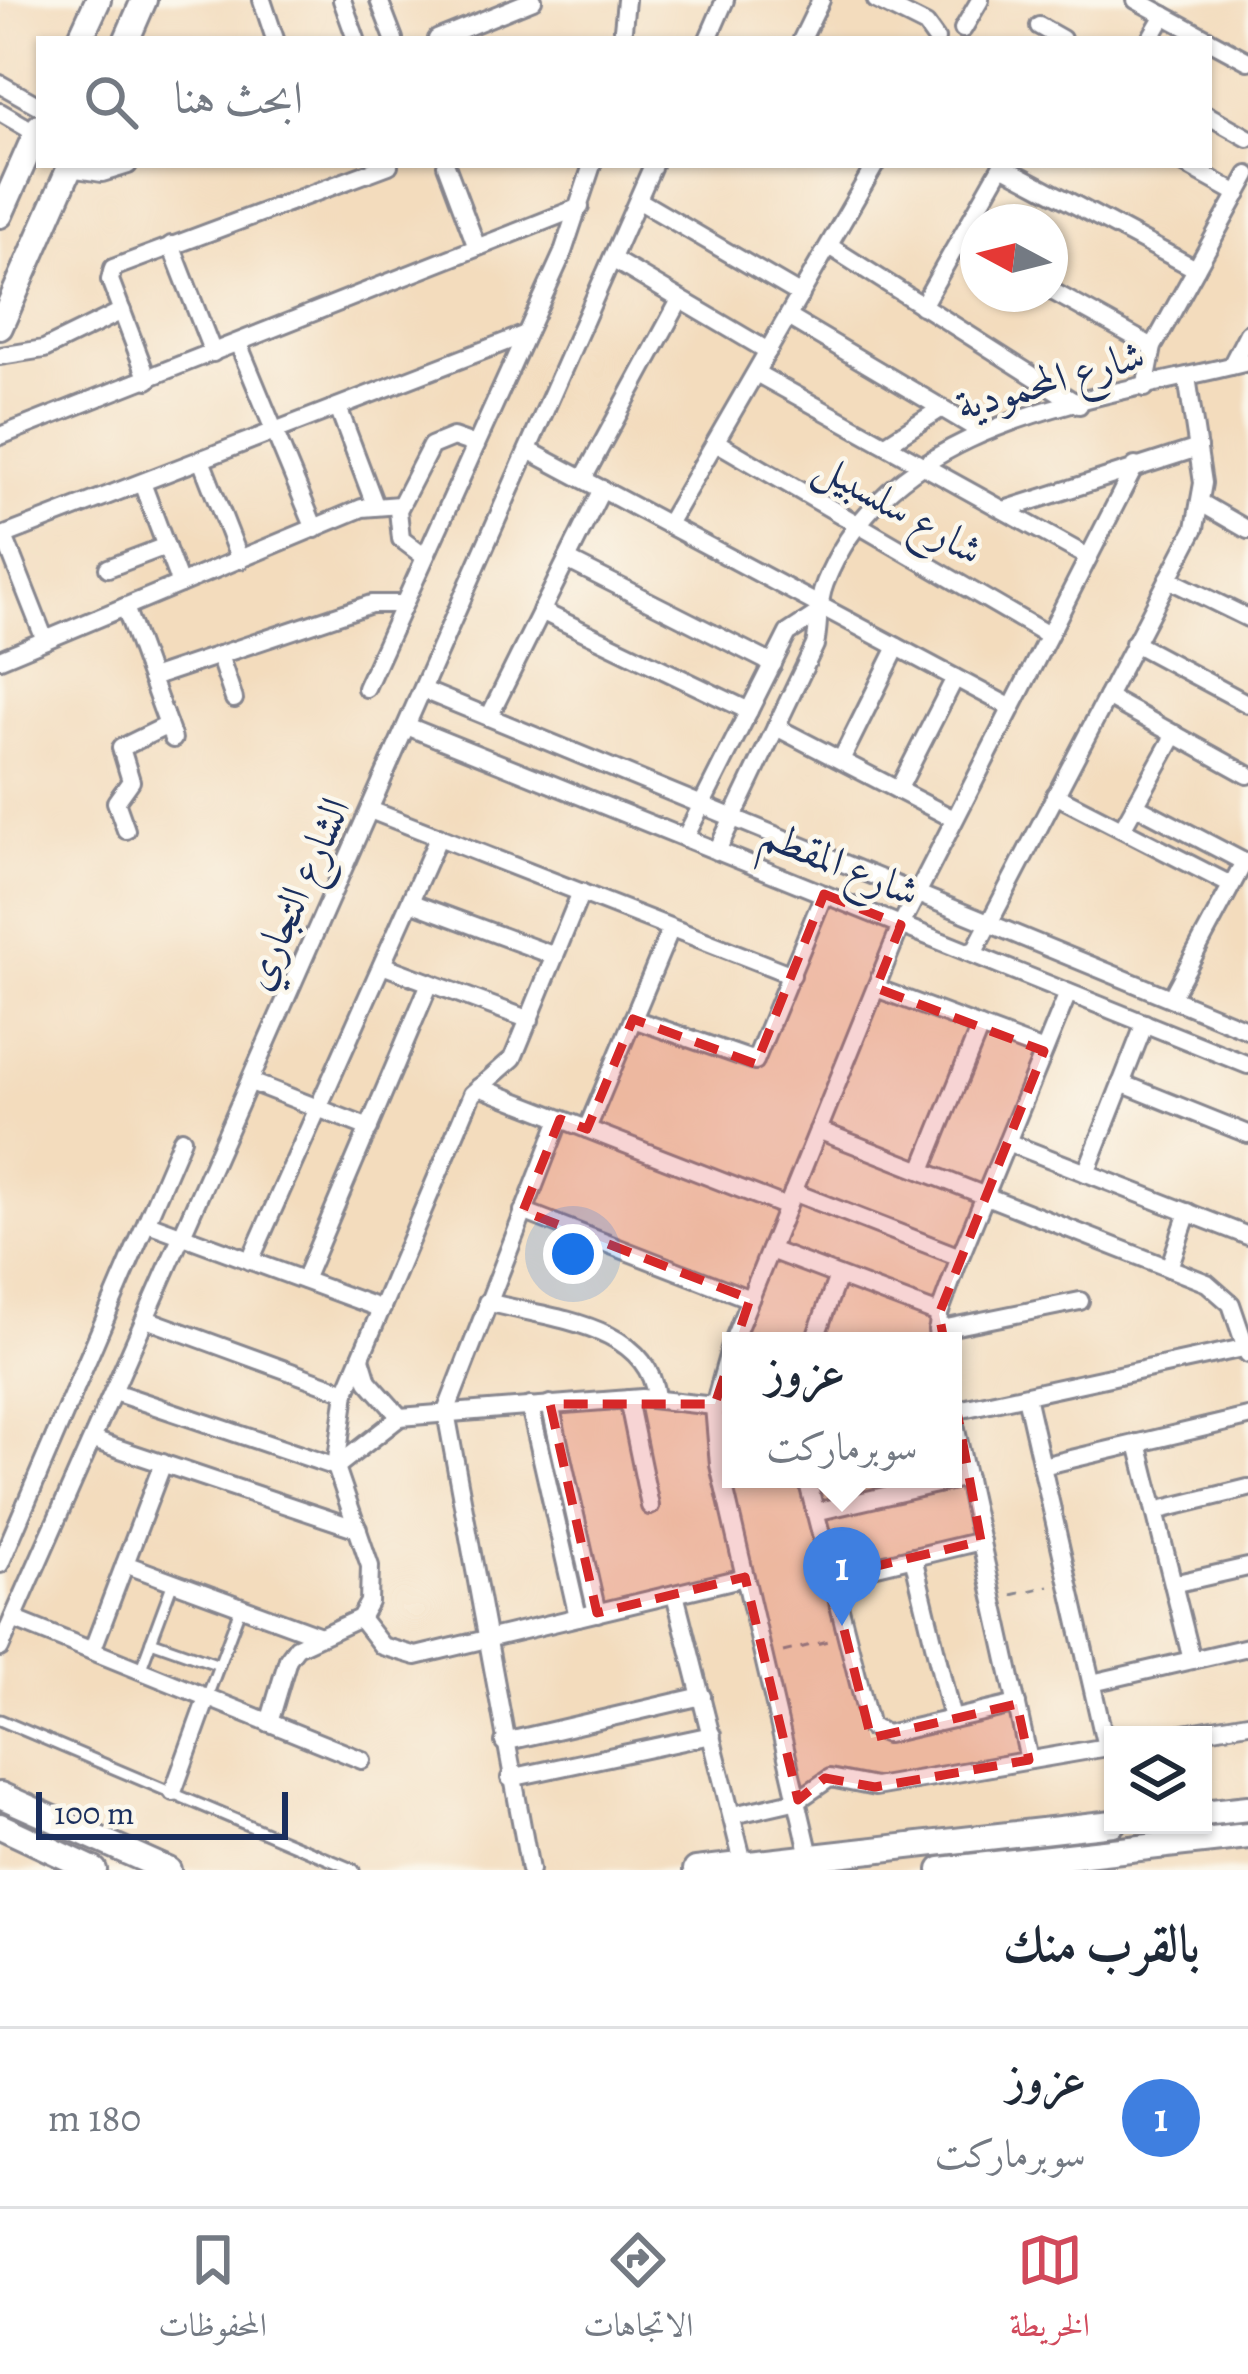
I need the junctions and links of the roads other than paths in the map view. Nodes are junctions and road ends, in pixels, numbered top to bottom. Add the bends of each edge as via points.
1 (98, 0) edge
2 (144, 0) edge
3 (262, 0) edge
4 (342, 0) edge
5 (379, 0) edge
6 (626, 0) edge
7 (725, 0) edge
8 (821, 0) edge
9 (876, 0) edge
10 (980, 0) edge
11 (1136, 0) edge
12 (527, 1) edge
13 (1164, 15) junction
14 (1039, 26) dead end
15 (963, 28) dead end
16 (81, 36) edge
17 (128, 36) edge
18 (274, 36) edge
19 (355, 36) edge
20 (393, 36) edge
21 (444, 36) edge
22 (622, 36) edge
23 (709, 36) edge
24 (803, 36) edge
25 (934, 36) edge
26 (1057, 36) edge
27 (1152, 36) edge
28 (1201, 36) edge
29 (1212, 42) edge
30 (1248, 61) edge
31 (0, 84) edge
32 (36, 104) edge
33 (0, 112) edge
34 (1212, 118) edge
35 (36, 129) edge
36 (36, 134) edge
37 (1248, 138) edge
38 (70, 168) edge
39 (80, 168) edge
40 (118, 168) edge
41 (381, 168) edge
42 (447, 168) edge
43 (591, 168) edge
44 (652, 168) edge
45 (873, 168) edge
46 (1000, 168) edge
47 (1008, 168) edge
48 (1191, 168) edge
49 (1248, 175) edge
50 (1238, 194) junction
51 (638, 200) junction
52 (980, 204) edge
53 (580, 207) junction
54 (0, 214) edge
55 (960, 240) edge
56 (171, 245) junction
57 (476, 245) junction
58 (829, 246) junction
59 (612, 259) junction
60 (1196, 269) junction
61 (801, 295) junction
62 (680, 300) junction
63 (1068, 300) edge
64 (922, 306) junction
65 (122, 311) junction
66 (788, 317) junction
67 (0, 327) edge
68 (1248, 333) edge
69 (526, 334) junction
70 (238, 343) junction
71 (1153, 347) junction
72 (768, 351) junction
73 (213, 353) junction
74 (0, 356) edge
75 (1239, 364) edge
76 (756, 373) junction
77 (1187, 377) junction
78 (148, 380) junction
79 (1145, 388) junction
80 (1078, 405) junction
81 (338, 407) junction
82 (942, 408) junction
83 (274, 431) junction
84 (982, 432) junction
85 (0, 436) edge
86 (716, 442) junction
87 (886, 444) junction
88 (476, 445) junction
89 (1198, 448) junction
90 (528, 450) junction
91 (201, 460) junction
92 (921, 463) junction
93 (1135, 466) junction
94 (584, 479) junction
95 (142, 483) junction
96 (602, 489) junction
97 (1203, 504) junction
98 (375, 505) junction
99 (400, 505) junction
100 (1004, 510) junction
101 (668, 524) junction
102 (858, 524) junction
103 (315, 529) junction
104 (1248, 530) edge
105 (2, 537) edge
106 (166, 546) junction
107 (425, 557) junction
108 (1088, 557) junction
109 (240, 560) junction
110 (567, 560) junction
111 (108, 568) dead end
112 (1168, 579) junction
113 (180, 584) junction
114 (404, 604) junction
115 (124, 608) junction
116 (541, 610) junction
117 (816, 610) junction
118 (1248, 618) edge
119 (1048, 635) junction
120 (45, 640) junction
121 (1134, 644) junction
122 (897, 647) junction
123 (219, 655) junction
124 (0, 659) edge
125 (773, 664) junction
126 (151, 678) junction
127 (955, 678) junction
128 (366, 688) dead end
129 (423, 690) junction
130 (1107, 697) junction
131 (234, 699) dead end
132 (1248, 704) edge
133 (1010, 707) junction
134 (749, 711) junction
135 (489, 717) junction
136 (407, 726) junction
137 (776, 727) junction
138 (1175, 734) junction
139 (841, 760) junction
140 (1248, 775) edge
141 (898, 790) junction
142 (1055, 795) junction
143 (702, 805) junction
144 (1135, 805) junction
145 (370, 810) junction
146 (733, 818) junction
147 (952, 818) junction
148 (1122, 829) junction
149 (126, 830) dead end
150 (439, 836) junction
151 (685, 838) junction
152 (717, 851) junction
153 (1246, 863) edge
154 (1232, 885) junction
155 (581, 892) junction
156 (917, 893) junction
157 (824, 894) junction
158 (410, 902) junction
159 (989, 923) junction
160 (901, 925) junction
161 (671, 928) junction
162 (973, 954) junction
163 (555, 956) junction
164 (382, 965) junction
165 (792, 975) junction
166 (430, 983) junction
167 (876, 988) junction
168 (1068, 993) junction
169 (1171, 998) junction
170 (633, 1019) junction
171 (530, 1020) junction
172 (1144, 1023) junction
173 (980, 1027) junction
174 (1248, 1030) edge
175 (1045, 1051) junction
176 (1248, 1065) edge
177 (251, 1082) junction
178 (1121, 1084) junction
179 (478, 1087) junction
180 (318, 1108) junction
181 (560, 1119) junction
182 (369, 1128) junction
183 (587, 1129) junction
184 (818, 1130) junction
185 (1248, 1134) edge
186 (182, 1139) dead end
187 (1007, 1142) junction
188 (922, 1170) junction
189 (1086, 1173) junction
190 (986, 1195) junction
191 (790, 1200) junction
192 (523, 1211) junction
193 (1188, 1212) junction
194 (148, 1223) junction
195 (183, 1236) junction
196 (1248, 1236) edge
197 (770, 1250) junction
198 (960, 1257) junction
199 (250, 1261) junction
200 (1169, 1268) junction
201 (838, 1276) junction
202 (304, 1280) junction
203 (750, 1299) junction
204 (1080, 1301) dead end
205 (487, 1302) junction
206 (382, 1309) junction
207 (146, 1319) junction
208 (938, 1328) edge
209 (736, 1332) edge
210 (817, 1332) edge
211 (1248, 1349) edge
212 (361, 1358) junction
213 (722, 1378) edge
214 (114, 1392) junction
215 (346, 1392) junction
216 (1026, 1396) junction
217 (656, 1397) junction
218 (628, 1399) junction
219 (550, 1404) junction
220 (530, 1406) junction
221 (714, 1406) junction
222 (446, 1412) junction
223 (962, 1412) edge
224 (1248, 1417) edge
225 (400, 1418) junction
226 (92, 1440) junction
227 (1138, 1443) junction
228 (962, 1454) edge
229 (163, 1463) junction
230 (1042, 1466) junction
231 (336, 1467) junction
232 (967, 1477) junction
233 (962, 1478) edge
234 (722, 1479) edge
235 (724, 1488) edge
236 (808, 1488) edge
237 (919, 1488) edge
238 (1248, 1488) edge
239 (650, 1506) dead end
240 (1155, 1511) junction
241 (815, 1512) junction
242 (358, 1529) junction
243 (981, 1540) junction
244 (913, 1557) junction
245 (0, 1564) edge
246 (125, 1564) junction
247 (1248, 1567) edge
248 (745, 1577) junction
249 (831, 1577) junction
250 (173, 1582) junction
251 (1173, 1585) junction
252 (675, 1594) junction
253 (241, 1606) junction
254 (597, 1613) junction
255 (578, 1617) junction
256 (360, 1618) junction
257 (13, 1619) junction
258 (319, 1635) junction
259 (484, 1640) junction
260 (152, 1641) junction
261 (1248, 1647) edge
262 (0, 1648) edge
263 (92, 1651) junction
264 (1192, 1660) junction
265 (219, 1665) junction
266 (140, 1671) junction
267 (1092, 1683) junction
268 (702, 1696) junction
269 (207, 1698) junction
270 (1017, 1704) junction
271 (952, 1719) junction
272 (0, 1720) edge
273 (269, 1723) junction
274 (1248, 1723) edge
275 (1104, 1726) edge
276 (1212, 1729) edge
277 (712, 1735) junction
278 (504, 1742) junction
279 (1104, 1748) edge
280 (362, 1760) dead end
281 (1030, 1760) junction
282 (511, 1778) junction
283 (173, 1792) junction
284 (0, 1795) edge
285 (797, 1800) junction
286 (1248, 1808) edge
287 (1212, 1812) edge
288 (733, 1815) junction
289 (1104, 1823) edge
290 (0, 1826) edge
291 (1248, 1836) edge
292 (810, 1856) junction
293 (744, 1867) edge
294 (94, 1870) edge
295 (168, 1870) edge
296 (353, 1870) edge
297 (530, 1870) edge
298 (696, 1870) edge
299 (941, 1870) edge

1 - 16 street
2 - 17 street
3 - 18 street
4 - 19 street
5 - 20 street
6 - 22 street
7 - 23 street
8 - 24 street
9 - 25 street
10 - 15 street
11 - 13 street
12 - 21 street
13 - 27 street
13 - 28 street
14 - 26 street
29 - 30 street
31 - 32 street
33 - 35 street
34 - 37 street
36 - 54 street
38 - 67 street
39 - 40 street
41 - 56 street
42 - 57 street
43 - 53 street
44 - 51 street, الشارع التجاري
45 - 58 street
46 - 52 street
47 - 60 street
48 - 50 street
49 - 50 street
50 - 60 street
51 - 59 street, الشارع التجاري
51 - 61 street
53 - 57 street
53 - 69 street
55 - 64 street
56 - 65 street via 113,268
56 - 73 street
57 - 70 street
58 - 61 street
58 - 64 street
59 - 62 street
59 - 90 street, الشارع التجاري
60 - 71 street
61 - 66 street
62 - 72 street
62 - 94 street
63 - 71 street
64 - 80 street
65 - 74 street via 44,349
65 - 78 street
66 - 72 street
66 - 82 street
68 - 75 street
69 - 81 street
69 - 88 street
70 - 73 street
70 - 83 street
71 - 79 street
72 - 76 street
73 - 78 street
75 - 77 street, شارع المحمودية
76 - 86 street
76 - 87 street
77 - 79 street, شارع المحمودية
77 - 89 street
78 - 85 street
79 - 80 street, شارع المحمودية
80 - 84 street, شارع المحمودية
81 - 83 street
81 - 98 street
82 - 84 street
82 - 87 street
83 - 91 street
83 - 103 street
84 - 92 street, شارع المحمودية
86 - 101 street
86 - 102 street, شارع سلسبيل
87 - 92 street
88 - 99 street via 453,437 431,446
88 - 107 street
89 - 93 street
89 - 97 street
90 - 94 street
90 - 129 street, الشارع التجاري
91 - 95 street
91 - 109 street
92 - 100 street
92 - 102 street, شارع المحمودية
93 - 100 street
93 - 108 street
94 - 96 street
95 - 105 street
95 - 106 street
96 - 101 street
96 - 110 street
97 - 104 street
97 - 112 street
98 - 99 street
98 - 103 street
99 - 107 street via 401,539
100 - 108 street
101 - 117 street
102 - 117 street, شارع المحمودية
102 - 119 street, شارع سلسبيل
103 - 109 street
105 - 120 street
106 - 111 street
106 - 113 street
107 - 114 street
108 - 119 street
109 - 113 street
110 - 116 street
110 - 125 street
112 - 118 street
112 - 121 street
113 - 115 street
114 - 123 street via 371,604
114 - 128 street
115 - 120 street
115 - 126 street
116 - 134 street
116 - 135 street
117 - 122 street
117 - 125 street via 792,628
117 - 137 street via 815,646
119 - 133 street
120 - 124 street
121 - 130 street
121 - 132 street
122 - 127 street
122 - 139 street
123 - 126 street
123 - 131 street
125 - 134 street
126 - 149 street via 170,732 121,748 131,781 116,799
127 - 133 street
127 - 141 street
129 - 135 street, شارع المقطم
129 - 136 street, الشارع التجاري
130 - 138 street
130 - 142 street
133 - 147 street
134 - 143 street
135 - 143 street, شارع المقطم
136 - 145 street, الشارع التجاري
136 - 151 street, شارع المقطم
137 - 139 street
137 - 146 street
138 - 140 street
138 - 144 street
139 - 141 street
141 - 147 street
142 - 148 street
142 - 159 street
143 - 146 street, شارع المقطم
143 - 151 street
144 - 148 street
144 - 153 street
145 - 150 street
145 - 177 street, الشارع التجاري
146 - 152 street
146 - 156 street, شارع المقطم
147 - 156 street
148 - 154 street
150 - 155 street
150 - 158 street
151 - 152 street, شارع المقطم
152 - 157 street, شارع المقطم
153 - 154 street
154 - 169 street
155 - 161 street
155 - 163 street
156 - 159 street, شارع المقطم
156 - 160 street
157 - 160 street, شارع المقطم
157 - 165 street
158 - 163 street
158 - 164 street
159 - 162 street
159 - 169 street, شارع المقطم
160 - 162 street, شارع المقطم
160 - 167 street
161 - 165 street
161 - 170 street
162 - 168 street, شارع المقطم
163 - 171 street
164 - 166 street
164 - 180 street
165 - 170 street via 755,1061
166 - 171 street
166 - 182 street
167 - 173 street
167 - 184 street
168 - 172 street, شارع المقطم
168 - 175 street
169 - 174 street, شارع المقطم
170 - 183 street
171 - 179 street via 513,1058
172 - 176 street, شارع المقطم
172 - 178 street
173 - 175 street
173 - 188 street
175 - 187 street
177 - 180 street
177 - 195 street, الشارع التجاري
178 - 185 street
178 - 189 street
179 - 181 street
179 - 206 street
180 - 182 street
180 - 199 street
181 - 183 street
181 - 192 street
182 - 202 street
183 - 191 street
184 - 188 street
184 - 191 street
186 - 194 street
187 - 189 street
187 - 190 street
188 - 190 street
189 - 193 street
190 - 198 street
190 - 200 street
191 - 197 street
191 - 198 street
192 - 203 street
192 - 205 street
193 - 196 street
193 - 200 street
194 - 195 street
194 - 245 street
195 - 199 street
195 - 207 street, الشارع التجاري
197 - 201 street
197 - 203 street
198 - 208 street
199 - 202 street
200 - 211 street via 1220,1292
201 - 208 street
201 - 210 street
202 - 206 street
203 - 209 street
204 - 208 street
205 - 217 street via 624,1342 648,1365
205 - 222 street
206 - 212 street
207 - 214 street, الشارع التجاري
207 - 215 street
211 - 216 street
212 - 215 street
212 - 225 street via 368,1381
213 - 221 street
214 - 226 street, الشارع التجاري
214 - 231 street
215 - 231 street
216 - 223 street
216 - 230 street
217 - 218 street
217 - 221 street
218 - 219 street
218 - 239 street
219 - 220 street
219 - 254 street
220 - 222 street
220 - 255 street
221 - 234 street
222 - 225 street
222 - 259 street
224 - 227 street
225 - 231 street
226 - 229 street
226 - 257 street, الشارع التجاري
227 - 230 street
227 - 240 street
228 - 232 street
229 - 242 street
229 - 246 street
230 - 267 street
231 - 242 street
232 - 233 street
232 - 243 street
235 - 248 street
236 - 241 street
237 - 241 street
238 - 240 street
240 - 251 street
241 - 249 street
242 - 256 street via 372,1584
243 - 244 street
243 - 270 street
244 - 249 street
244 - 271 street
246 - 250 street
246 - 263 street
247 - 251 street
248 - 252 street
248 - 285 street
249 - 271 street via 870,1727 886,1734
250 - 253 street
250 - 260 lane
251 - 264 street
252 - 254 street
252 - 268 street
253 - 258 street
253 - 265 lane
254 - 255 street
255 - 259 street
256 - 258 street
256 - 259 street via 368,1634 398,1654
257 - 262 street, الشارع التجاري
257 - 263 street
258 - 273 street via 288,1659
259 - 278 street
260 - 265 lane
260 - 266 lane
261 - 264 street
263 - 266 street
264 - 267 street
265 - 269 lane
266 - 269 street
267 - 275 street
268 - 277 street
268 - 278 street
269 - 273 street
269 - 283 street
270 - 271 street
270 - 281 street
272 - 283 lane
273 - 280 street
274 - 276 street
277 - 282 street
277 - 288 street
278 - 282 street
279 - 281 street
281 - 285 street via 875,1787 830,1778
282 - 297 street
283 - 296 lane
284 - 295 street
285 - 288 street
285 - 292 street
286 - 287 street
288 - 293 street
289 - 292 street
290 - 294 street
291 - 299 street
292 - 293 street
293 - 298 street

